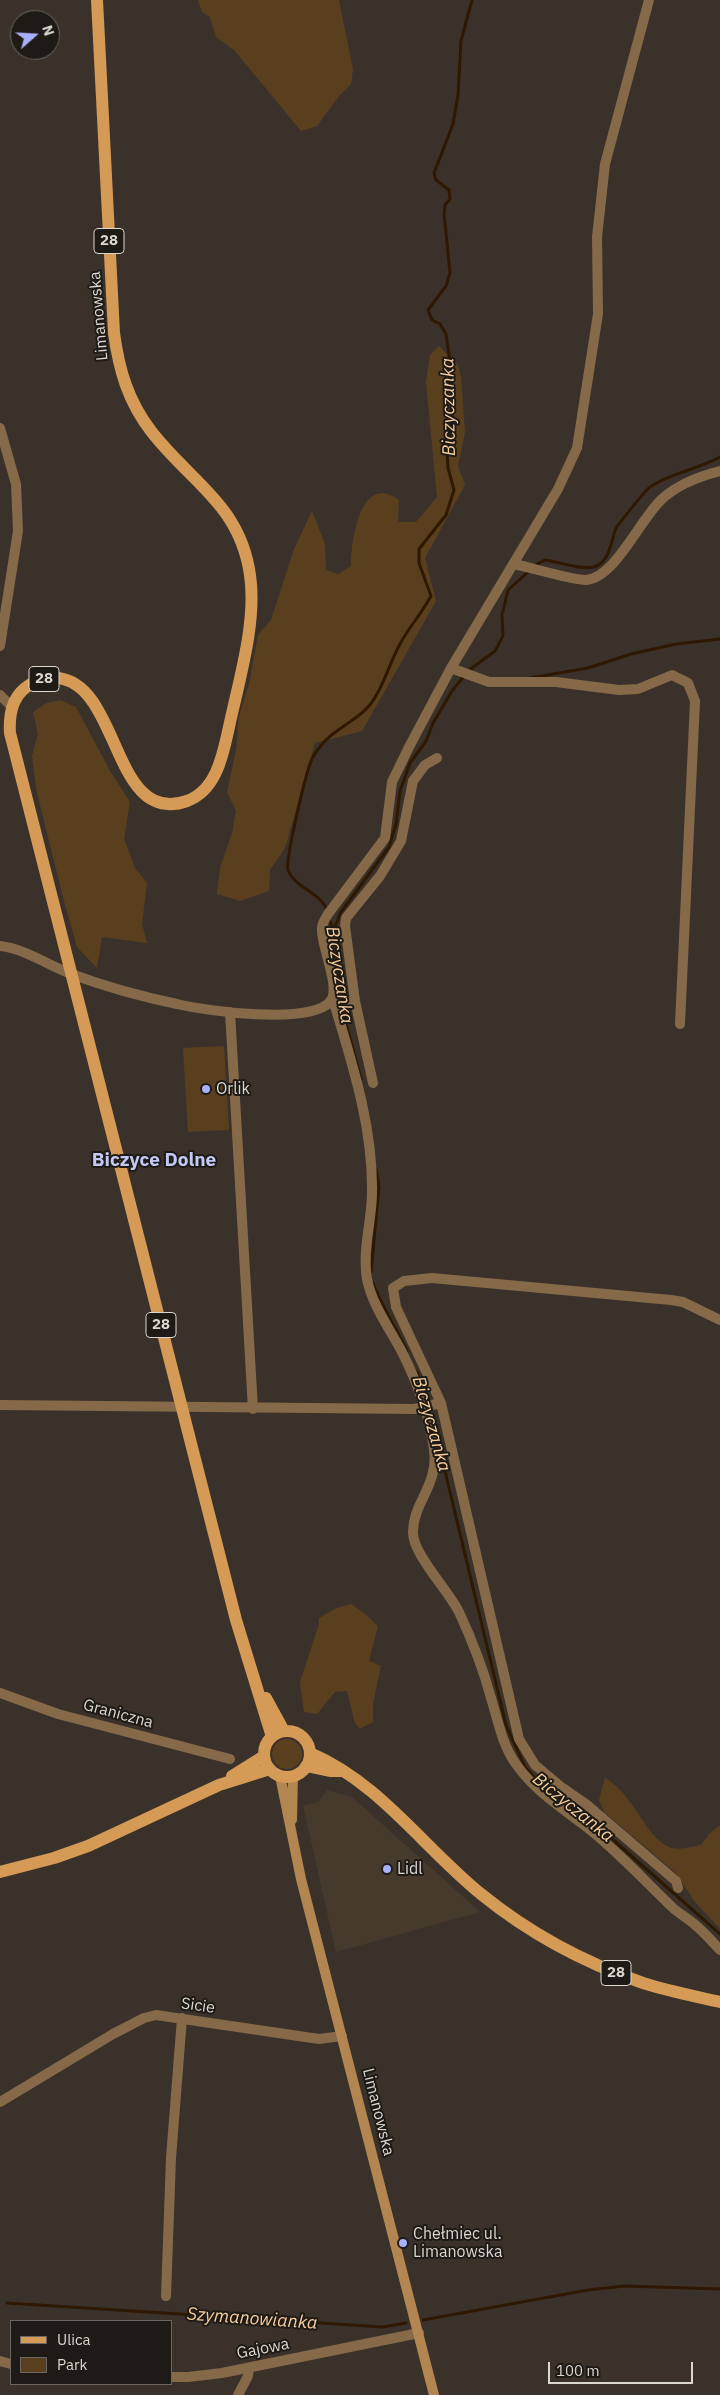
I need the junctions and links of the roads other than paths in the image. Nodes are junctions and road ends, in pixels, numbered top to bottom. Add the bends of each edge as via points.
1 (97, 0) edge
2 (649, 0) edge
3 (0, 428) edge
4 (720, 471) edge
5 (514, 564) junction
6 (0, 646) edge
7 (451, 668) junction
8 (0, 695) edge
9 (12, 707) junction
10 (437, 758) dead end
11 (385, 838) junction
12 (401, 841) junction
13 (0, 946) edge
14 (71, 974) junction
15 (341, 1003) junction
16 (230, 1012) junction
17 (680, 1024) dead end
18 (373, 1083) dead end
19 (720, 1320) edge
20 (441, 1403) junction
21 (0, 1404) edge
22 (182, 1407) junction
23 (424, 1408) junction
24 (253, 1409) junction
25 (254, 1676) junction
26 (0, 1693) edge
27 (284, 1731) junction
28 (272, 1737) junction
29 (310, 1753) junction
30 (264, 1756) junction
31 (230, 1759) dead end
32 (306, 1766) junction
33 (341, 1771) junction
34 (281, 1774) junction
35 (219, 1785) junction
36 (0, 1872) edge
37 (678, 1888) dead end
38 (720, 1950) edge
39 (720, 2002) edge
40 (182, 2018) junction
41 (342, 2036) junction
42 (0, 2102) edge
43 (166, 2296) dead end
44 (419, 2333) junction
45 (249, 2368) junction
46 (172, 2377) edge
47 (238, 2395) edge
48 (434, 2395) edge

1 - 9 main road, Limanowska / 28 via 117,355 125,386 140,416 222,506 244,547 250,575 251,609 222,754 212,779 196,796 172,803 152,799 136,784 123,764 96,705 78,685 60,678 41,680 24,689
2 - 5 street via 605,164 597,237 598,314 577,448 558,489
3 - 6 street via 16,484 18,531
4 - 5 street via 681,486 662,498 601,576 585,580
5 - 7 street
7 - 11 street via 392,782
7 - 17 street via 489,682 556,682 619,690 638,689 672,675 688,683 695,701
8 - 9 street
9 - 14 main road, 28 via 10,726 14,751
10 - 12 street via 425,765 413,781
11 - 12 street
11 - 15 street via 330,910 322,928 333,995
12 - 15 street via 380,876 346,918
13 - 14 street via 14,948
14 - 16 street via 177,1004
14 - 22 main road, 28
15 - 16 street via 286,1015
15 - 18 street
15 - 23 street via 368,1141 372,1192 367,1278 376,1303 410,1369
16 - 24 street
19 - 20 street via 683,1302 432,1278 404,1281 393,1288 396,1307
20 - 23 street
20 - 37 street via 519,1739 535,1764 676,1881
21 - 22 street
22 - 24 street
22 - 25 main road, 28 via 240,1636
23 - 24 street
23 - 38 street via 435,1466 414,1520 415,1547 450,1594 459,1613 480,1660 503,1738 514,1761 539,1791 614,1849
25 - 27 main road, 28
25 - 28 main road, 28
26 - 31 street, Graniczna via 58,1714
27 - 28 main road
27 - 29 main road, 28 via 300,1736
28 - 30 main road
29 - 32 main road
29 - 33 main road, 28
30 - 34 main road
30 - 35 main road
32 - 33 main road via 330,1772
32 - 34 main road
33 - 39 main road, 28 via 375,1796 481,1894 520,1924 611,1971
34 - 35 main road
34 - 41 main road, Limanowska via 292,1836
35 - 36 main road via 88,1846
40 - 41 street, Sicie via 319,2039
40 - 42 street, Sicie via 156,2015 144,2018
40 - 43 street via 171,2158
41 - 44 main road, Limanowska
44 - 45 street, Gajowa
44 - 48 main road, Limanowska
45 - 46 street, Gajowa
45 - 47 street

